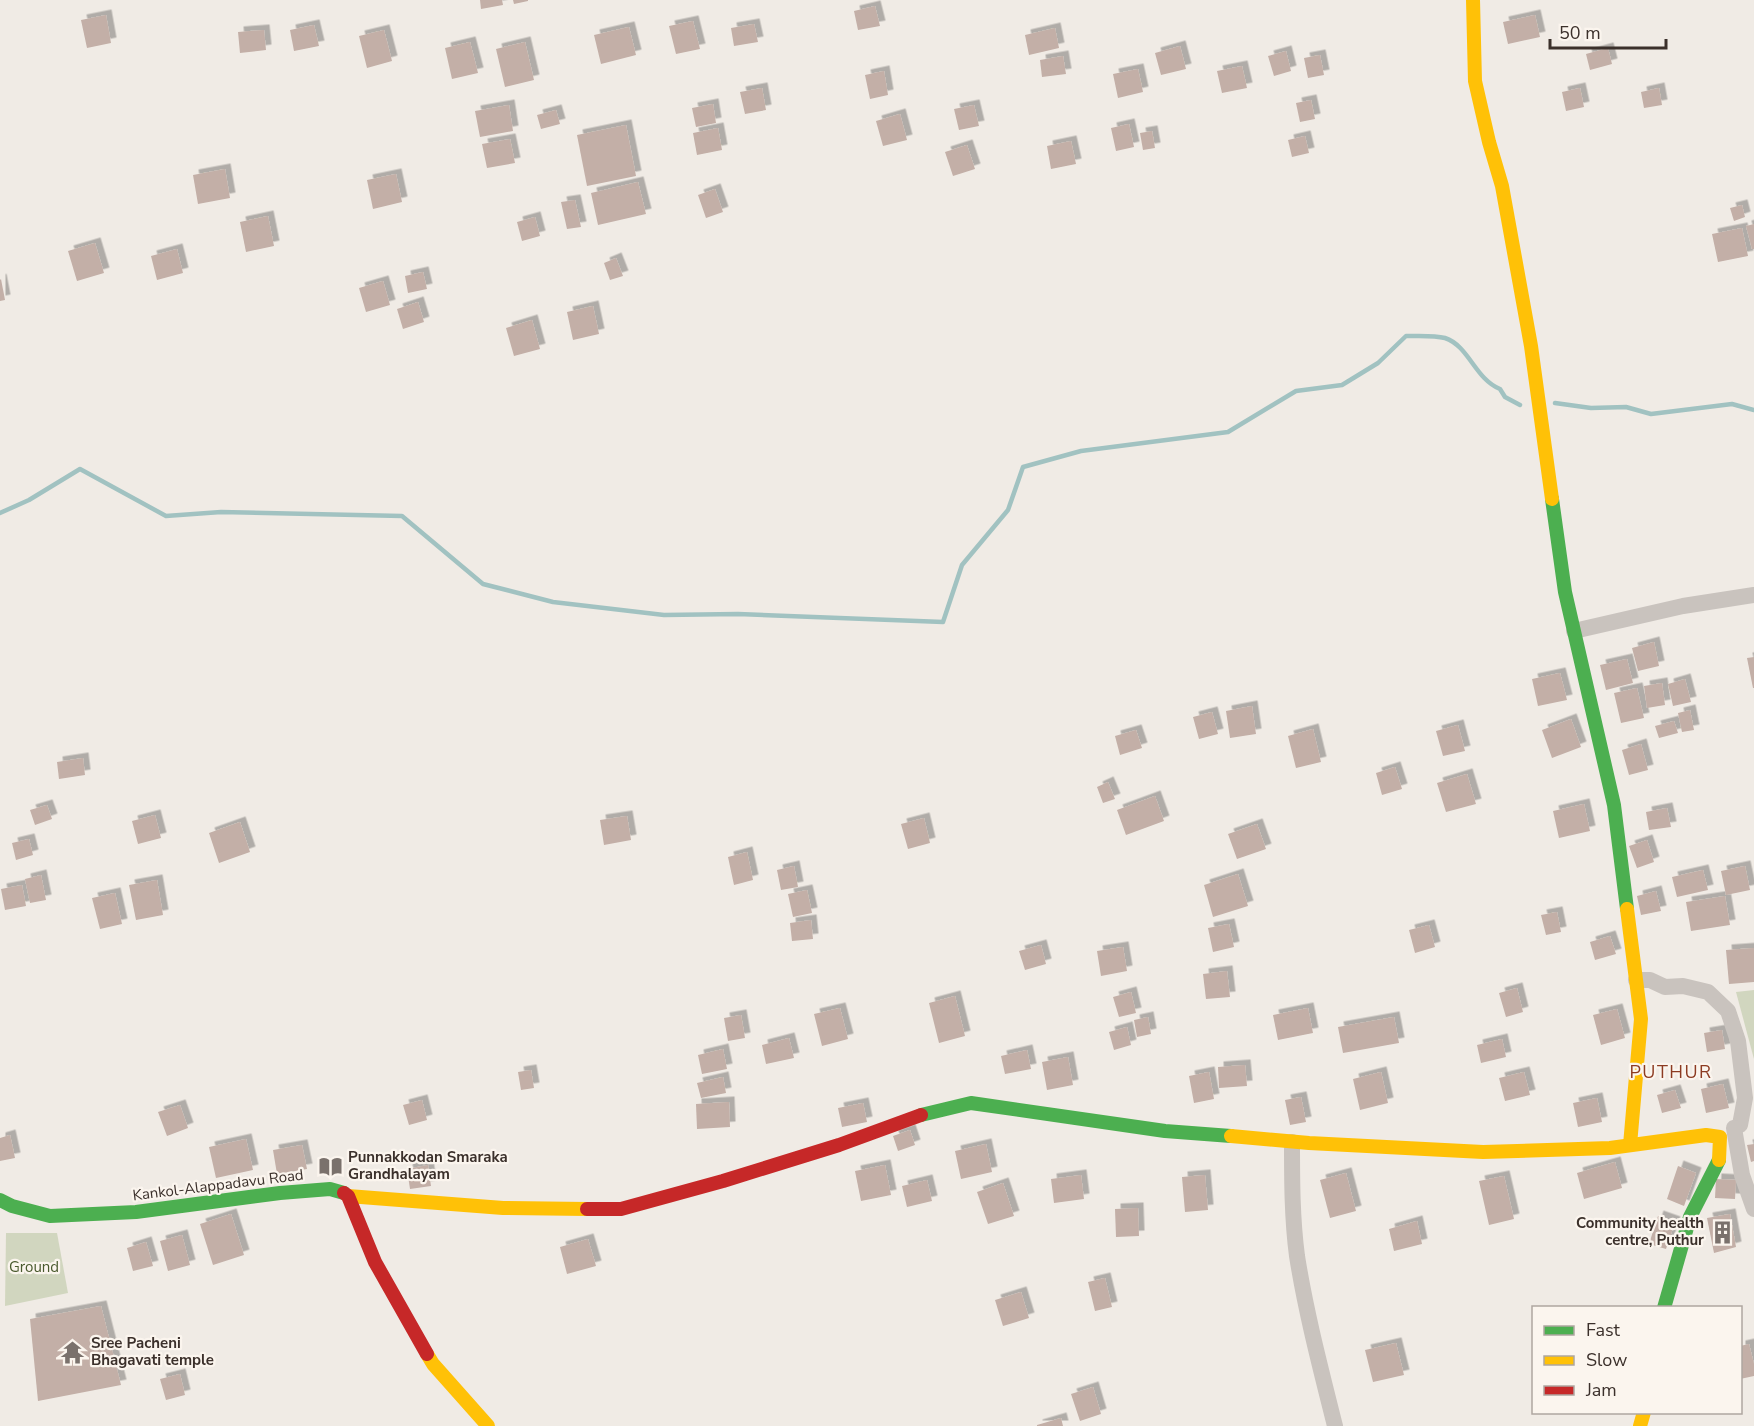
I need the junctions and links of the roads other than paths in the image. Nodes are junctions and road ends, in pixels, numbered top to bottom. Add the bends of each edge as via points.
1 (1473, 0) edge
2 (1754, 596) edge
3 (1574, 631) junction
4 (1636, 980) junction
5 (1743, 1126) edge
6 (1720, 1137) junction
7 (1292, 1142) junction
8 (1630, 1145) junction
9 (348, 1196) junction
10 (0, 1200) edge
11 (1754, 1209) edge
12 (1665, 1306) edge
13 (488, 1426) edge
14 (1335, 1426) edge

1 - 3 main road via 1475,81 1502,186 1531,346 1565,592
2 - 3 street via 1683,606
3 - 4 main road via 1614,805
4 - 5 street via 1708,993 1728,1011 1738,1041 1745,1098
4 - 8 main road via 1641,1019
5 - 6 street
5 - 11 street via 1742,1175
6 - 8 main road, Kankol-Alappadavu Road via 1706,1135
6 - 12 main road via 1719,1162 1690,1217
7 - 8 main road, Kankol-Alappadavu Road via 1483,1152
7 - 9 main road, Kankol-Alappadavu Road via 1165,1131 971,1103 621,1209 503,1208
7 - 14 street via 1297,1255
9 - 10 main road, Kankol-Alappadavu Road via 330,1189 280,1192 136,1212 50,1216
9 - 13 main road via 375,1262 434,1364

